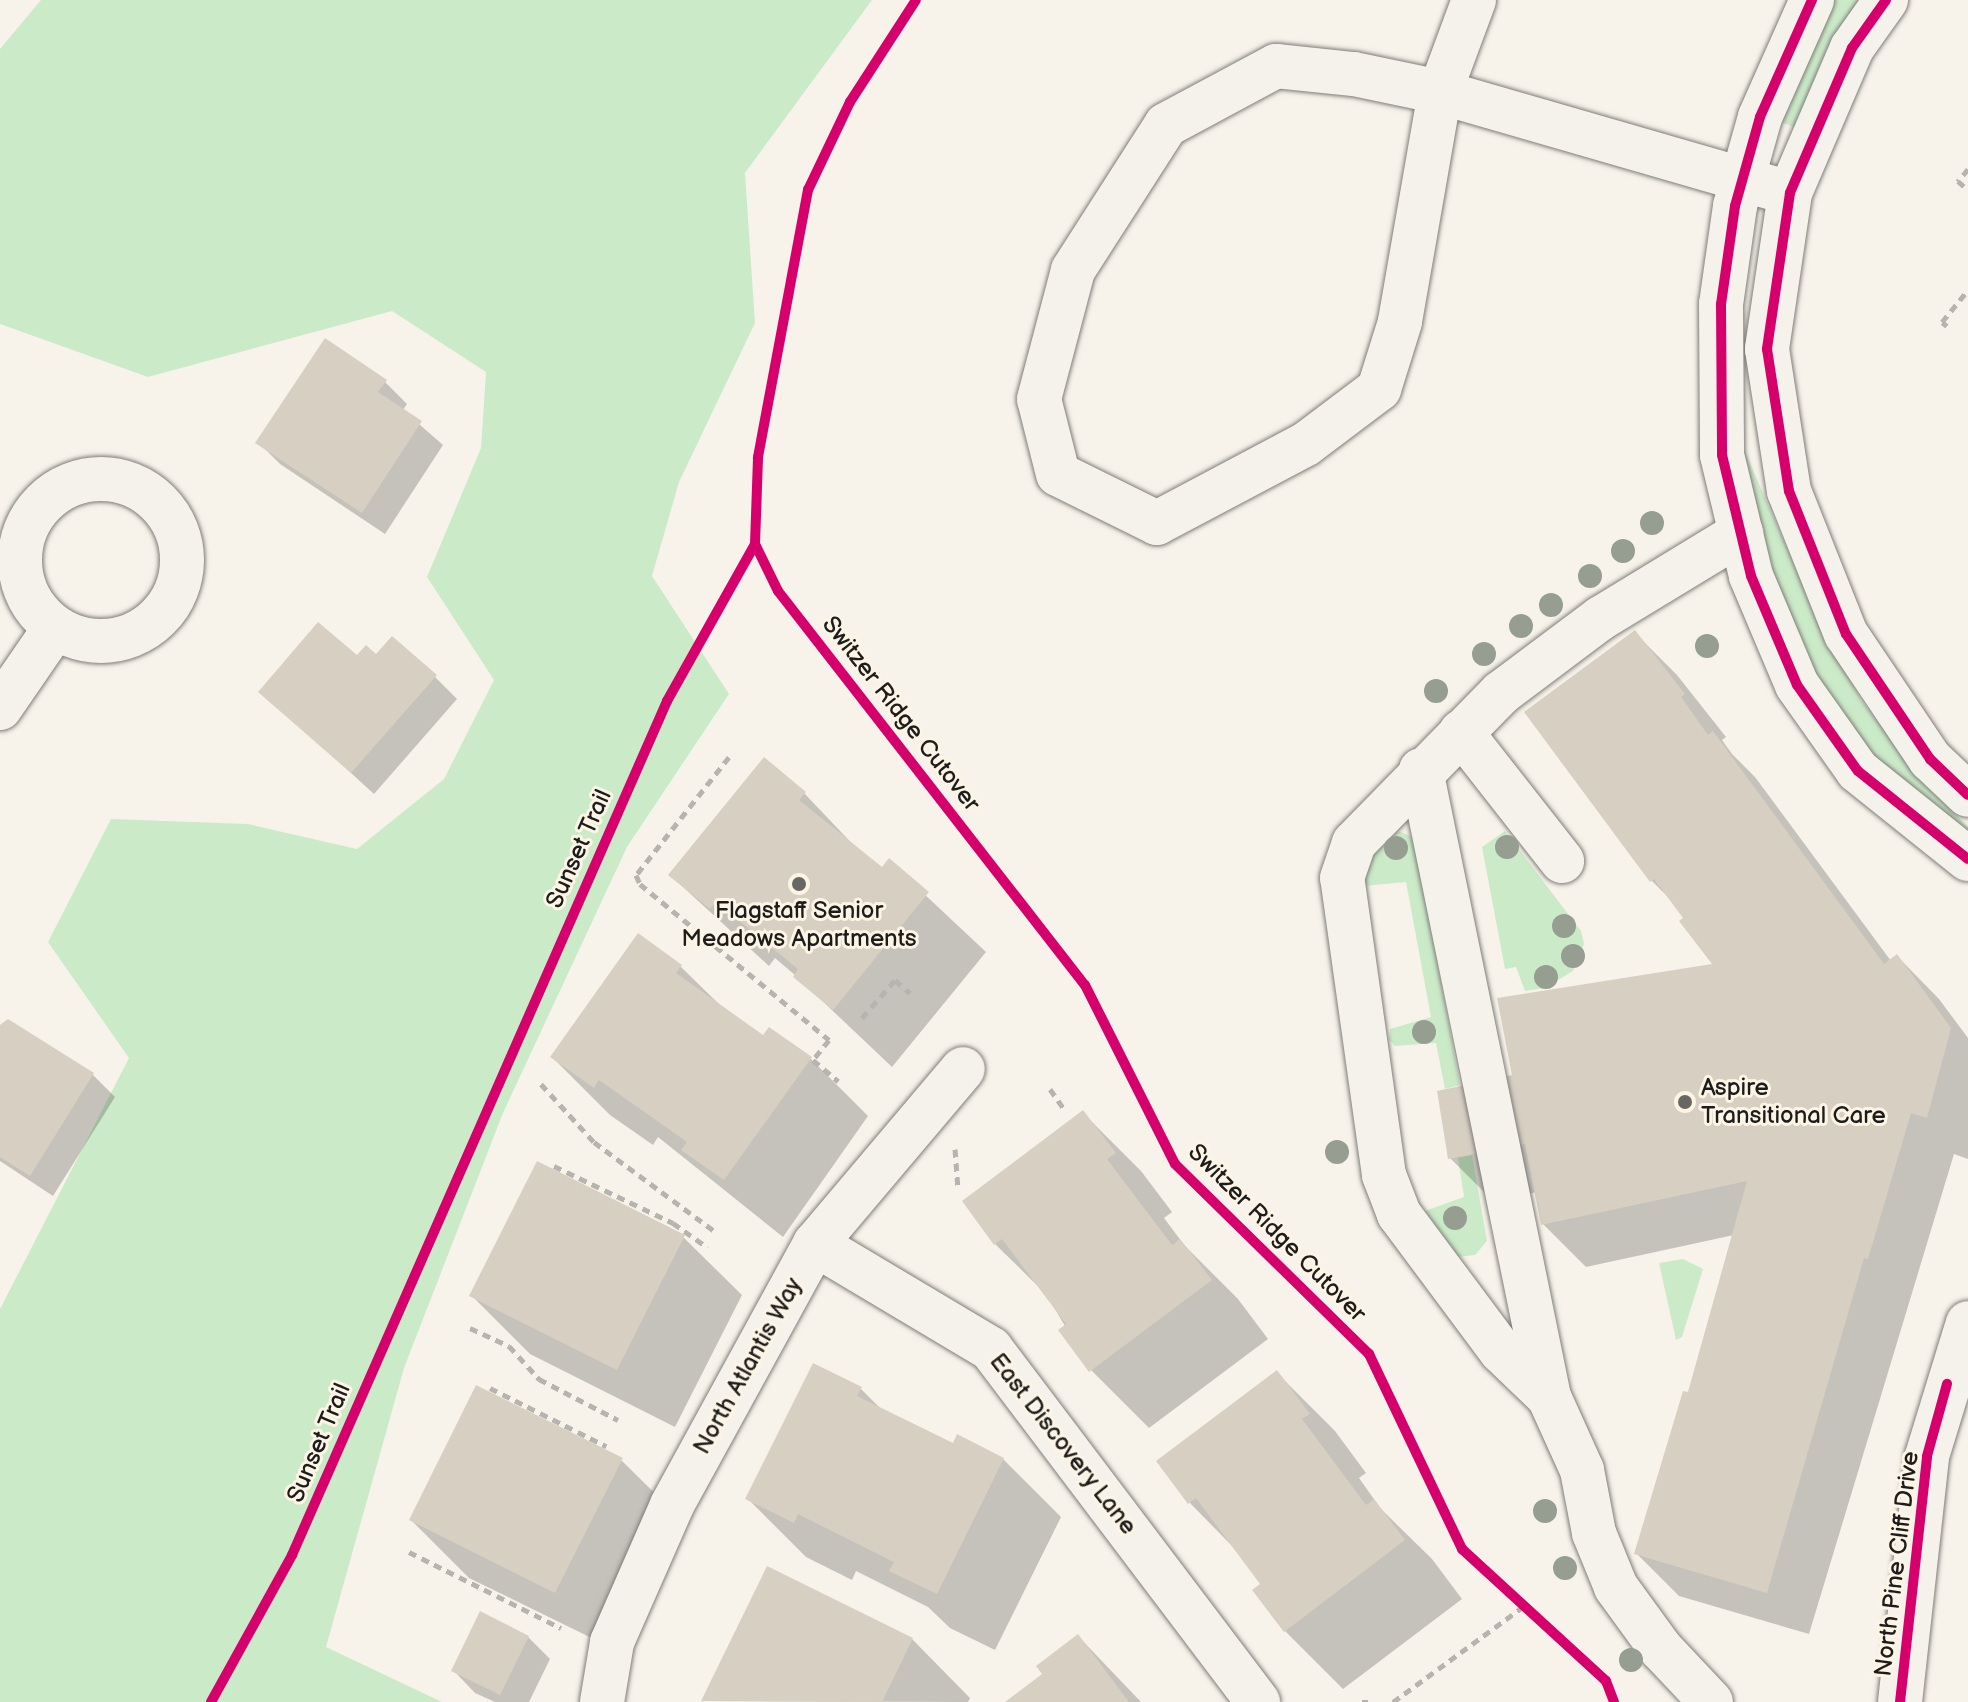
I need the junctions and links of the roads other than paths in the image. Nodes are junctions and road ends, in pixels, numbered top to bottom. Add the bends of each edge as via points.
1 (1474, 0) edge
2 (1812, 0) edge
3 (1886, 0) edge
4 (1440, 92) junction
5 (1742, 180) junction
6 (1790, 193) junction
7 (1741, 533) junction
8 (55, 628) dead end
9 (0, 708) edge
10 (1461, 732) junction
11 (1421, 770) junction
12 (1968, 795) edge
13 (1968, 859) edge
14 (1562, 861) dead end
15 (963, 1069) dead end
16 (815, 1244) junction
17 (1968, 1323) edge
18 (1549, 1397) junction
19 (602, 1702) edge
20 (1258, 1702) edge
21 (1711, 1702) edge
22 (1900, 1702) edge

1 - 4 street
2 - 5 street via 1760,117
3 - 6 street via 1852,48
4 - 4 street via 1400,322 1379,389 1306,444 1157,523 1058,474 1039,399 1073,270 1166,125 1276,66 1354,74
4 - 5 street
5 - 6 street
5 - 7 street via 1721,304 1722,455
6 - 12 street via 1767,349 1789,491 1846,634 1930,759
7 - 10 street via 1601,618 1501,693
7 - 13 street via 1751,576 1797,685 1858,771
8 - 9 street
10 - 11 street
10 - 14 street
11 - 18 street
11 - 18 street via 1354,843 1342,878 1384,1175 1399,1214 1445,1276 1501,1351
15 - 16 street, North Atlantis Way
16 - 19 street, North Atlantis Way via 672,1505 612,1642
16 - 20 street, East Discovery Lane via 991,1349
17 - 22 street, North Pine Cliff Drive via 1927,1456
18 - 21 street via 1582,1470 1594,1533 1616,1587 1661,1649

